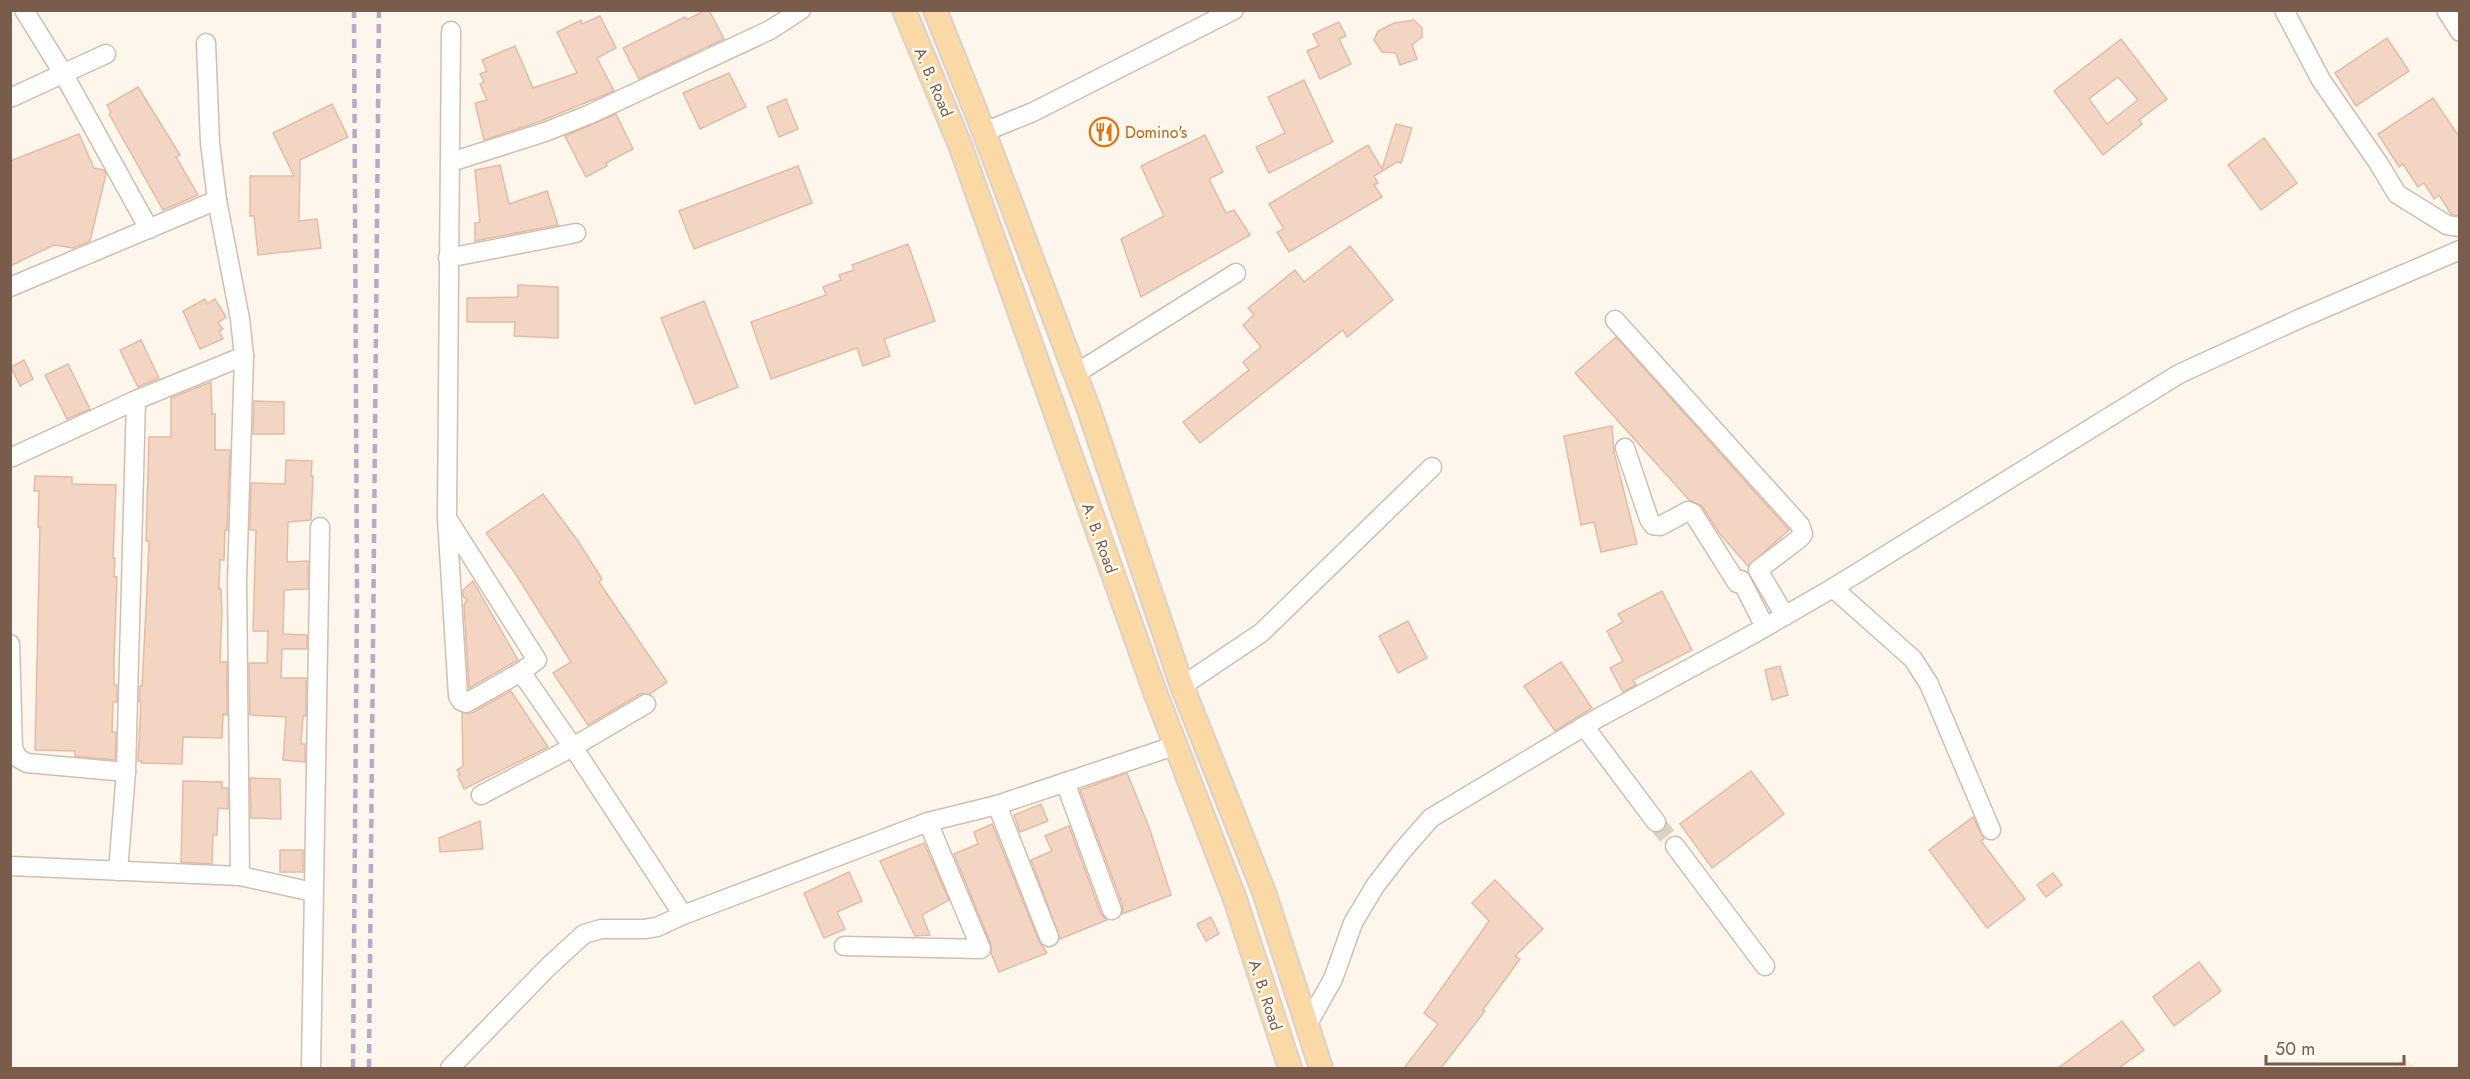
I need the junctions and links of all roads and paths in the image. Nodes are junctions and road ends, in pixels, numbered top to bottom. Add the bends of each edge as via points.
1 (24, 10) edge
2 (801, 10) edge
3 (904, 10) edge
4 (935, 10) edge
5 (1234, 10) edge
6 (2284, 10) edge
7 (2446, 10) edge
8 (451, 31) dead end
9 (2460, 32) edge
10 (206, 43) dead end
11 (106, 54) dead end
12 (63, 73) junction
13 (10, 98) edge
14 (984, 132) junction
15 (451, 162) junction
16 (217, 200) junction
17 (2460, 227) edge
18 (149, 229) junction
19 (576, 233) dead end
20 (2460, 250) edge
21 (448, 258) junction
22 (1236, 273) dead end
23 (10, 287) edge
24 (1615, 321) dead end
25 (244, 356) junction
26 (1075, 375) junction
27 (136, 400) junction
28 (1625, 448) dead end
29 (10, 458) edge
30 (1432, 467) dead end
31 (447, 518) junction
32 (320, 527) dead end
33 (1833, 588) junction
34 (1785, 616) junction
35 (1765, 627) junction
36 (10, 644) edge
37 (521, 672) junction
38 (1182, 686) junction
39 (646, 704) dead end
40 (1584, 726) junction
41 (1174, 746) junction
42 (573, 747) junction
43 (126, 772) junction
44 (1065, 782) junction
45 (481, 795) dead end
46 (997, 805) junction
47 (928, 822) junction
48 (1656, 822) tunnel mouth
49 (1990, 830) dead end
50 (1675, 846) tunnel mouth
51 (10, 866) edge
52 (118, 871) junction
53 (240, 876) junction
54 (313, 892) junction
55 (1112, 910) dead end
56 (683, 915) junction
57 (1049, 937) dead end
58 (844, 946) dead end
59 (1765, 966) dead end
60 (1297, 992) junction
61 (1268, 1002) junction
62 (1307, 1025) junction
63 (311, 1068) edge
64 (450, 1068) edge
65 (1290, 1068) edge
66 (1321, 1068) edge

1 - 12 street
2 - 15 street via 770,30 588,115
3 - 41 main road, A. B. Road via 960,145
4 - 14 main road, A. B. Road
5 - 14 street via 1033,112
6 - 17 street via 2321,80 2397,194 2447,225
7 - 9 street
8 - 15 street
10 - 16 street
11 - 12 street
12 - 13 street
12 - 18 street
14 - 26 main road, A. B. Road
15 - 21 street
16 - 18 street
16 - 25 street
18 - 23 street
19 - 21 street
20 - 33 street via 2179,374
21 - 31 street
22 - 26 street
24 - 34 street via 1800,525 1800,538 1758,570
25 - 27 street
25 - 53 street via 237,581
26 - 38 main road, A. B. Road
27 - 29 street
27 - 43 street
28 - 35 street via 1653,525 1660,526 1688,511 1693,513 1737,583 1741,580
30 - 38 street via 1261,633
31 - 37 street via 537,660
31 - 37 street via 458,696 466,703
32 - 54 street
33 - 34 street
33 - 49 street via 1913,659 1929,684
34 - 35 street
35 - 40 street
36 - 43 street via 13,748 18,758 27,763
37 - 42 street
38 - 60 main road, A. B. Road via 1264,892
39 - 42 street
40 - 48 street
40 - 62 street via 1431,819 1375,886 1353,923 1333,979
41 - 44 street
41 - 61 main road, A. B. Road via 1235,899
42 - 45 street
42 - 56 street
43 - 52 street
44 - 46 street
44 - 55 street
46 - 47 street
46 - 57 street
47 - 56 street
47 - 58 street via 981,949
50 - 59 street
51 - 52 street
52 - 53 street
53 - 54 street
54 - 63 street
56 - 64 street via 657,927 601,929 584,934
60 - 61 main road
60 - 62 main road, A. B. Road
61 - 65 main road, A. B. Road
62 - 66 main road, A. B. Road

